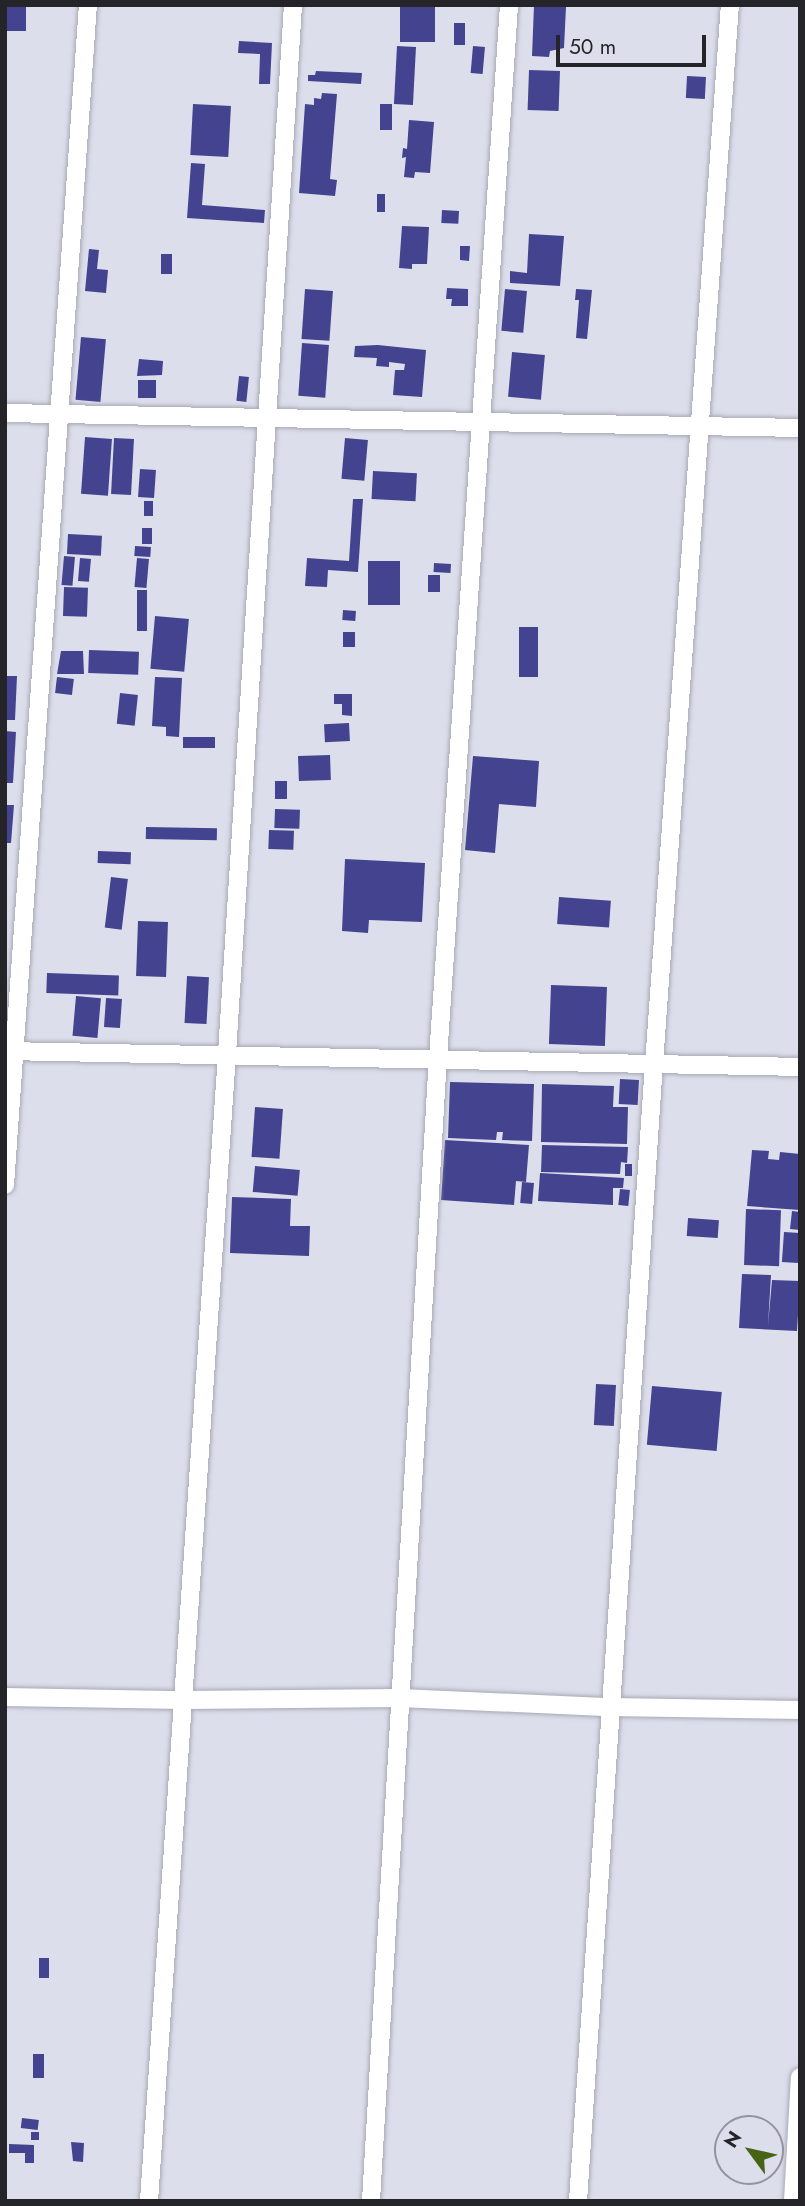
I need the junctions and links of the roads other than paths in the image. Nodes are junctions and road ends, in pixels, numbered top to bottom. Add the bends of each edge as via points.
1 (88, 5) edge
2 (293, 5) edge
3 (509, 5) edge
4 (730, 5) edge
5 (5, 413) edge
6 (61, 413) junction
7 (265, 416) junction
8 (480, 422) junction
9 (700, 426) junction
10 (800, 428) edge
11 (10, 1051) edge
12 (227, 1054) junction
13 (438, 1058) junction
14 (654, 1064) junction
15 (800, 1067) edge
16 (5, 1185) edge
17 (5, 1697) edge
18 (400, 1698) junction
19 (184, 1700) junction
20 (610, 1707) junction
21 (800, 1710) edge
22 (800, 2077) edge
23 (149, 2201) edge
24 (371, 2201) edge
25 (578, 2201) edge
26 (793, 2201) edge

1 - 6 street
2 - 7 street
3 - 8 street
4 - 9 street
5 - 6 street
6 - 7 street
6 - 11 street
7 - 8 street
7 - 12 street
8 - 9 street
8 - 13 street
9 - 10 street
9 - 14 street
11 - 12 street
11 - 16 street
12 - 13 street
12 - 19 street
13 - 14 street
13 - 18 street
14 - 15 street
14 - 20 street
17 - 19 street
18 - 19 street
18 - 20 street
18 - 24 street
19 - 23 street
20 - 21 street
20 - 25 street
22 - 26 street

